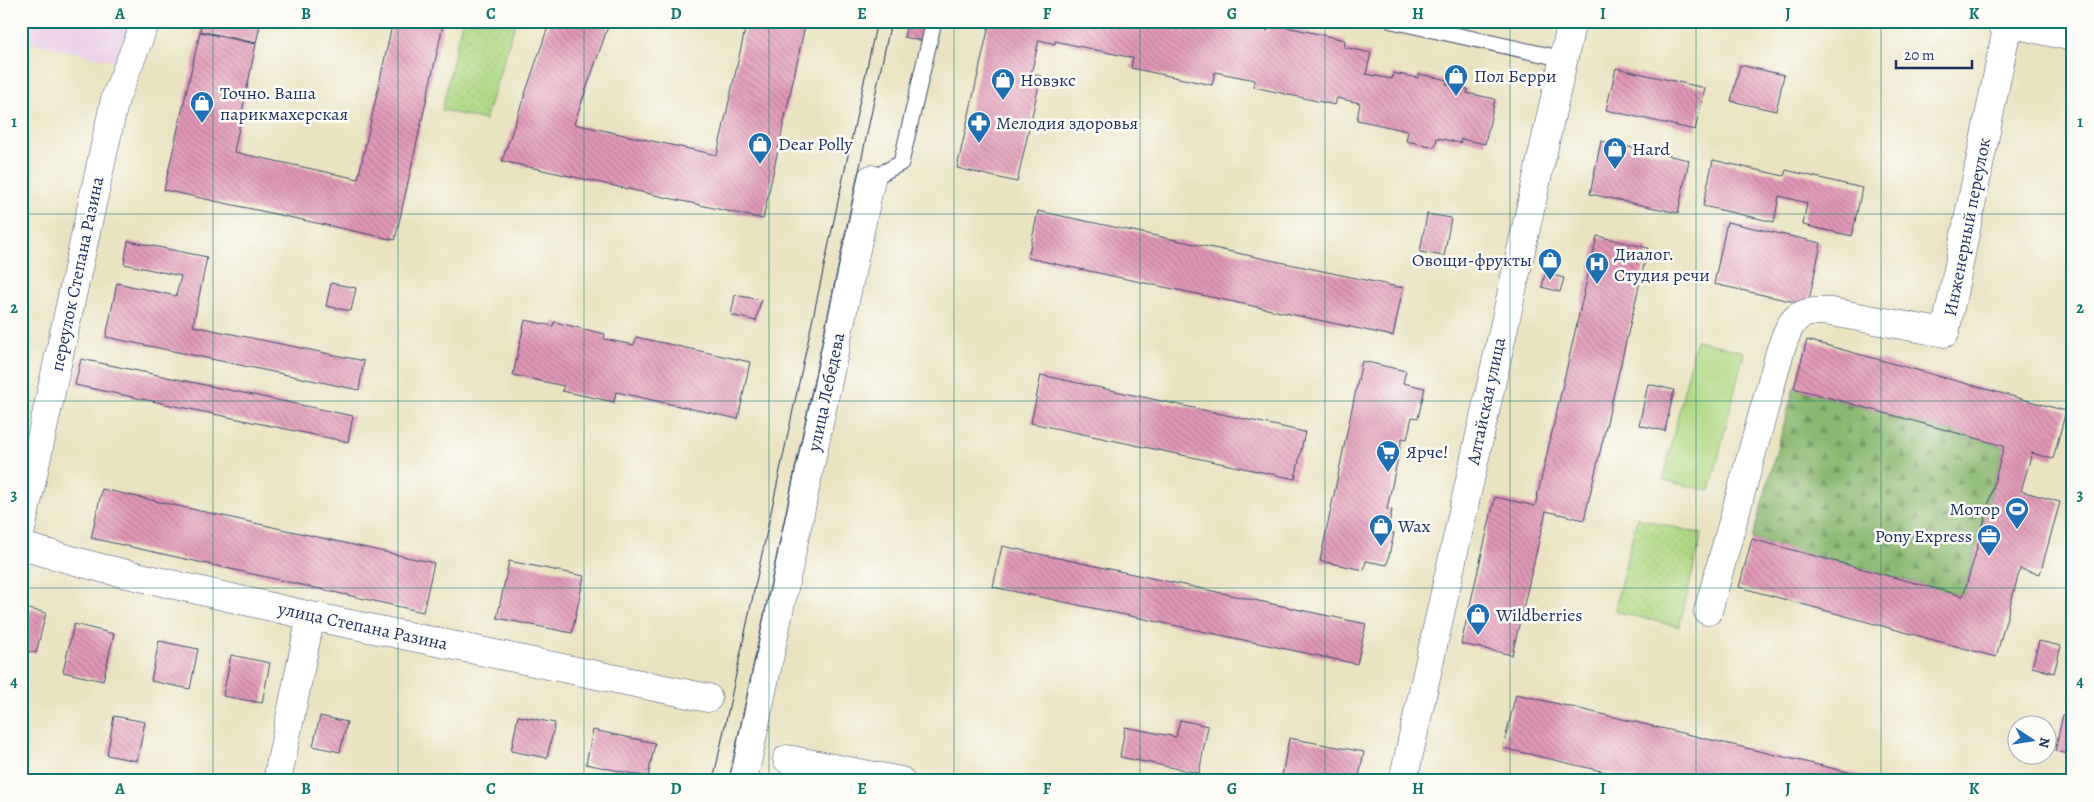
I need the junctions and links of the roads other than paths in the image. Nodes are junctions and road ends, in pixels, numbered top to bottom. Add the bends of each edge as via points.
1 (146, 21) edge
2 (934, 21) edge
3 (1392, 21) edge
4 (1572, 21) edge
5 (2003, 22) edge
6 (2073, 37) edge
7 (1564, 59) junction
8 (871, 179) joint
9 (21, 530) edge
10 (21, 546) edge
11 (1708, 611) dead end
12 (311, 616) junction
13 (708, 698) dead end
14 (787, 760) dead end
15 (278, 781) edge
16 (743, 781) edge
17 (901, 781) edge
18 (1402, 781) edge

1 - 9 street, переулок Степана Разина via 115,99
2 - 8 lane, улица Лебедева via 901,163
3 - 7 lane
4 - 7 street, Алтайская улица
5 - 6 street
5 - 11 street, Инженерный переулок via 1945,333 1831,312 1814,310 1799,314 1787,332 1780,352
7 - 18 street, Алтайская улица
8 - 16 street, улица Лебедева
10 - 12 street, улица Степана Разина via 101,568
12 - 13 street, улица Степана Разина
12 - 15 street
14 - 17 street

